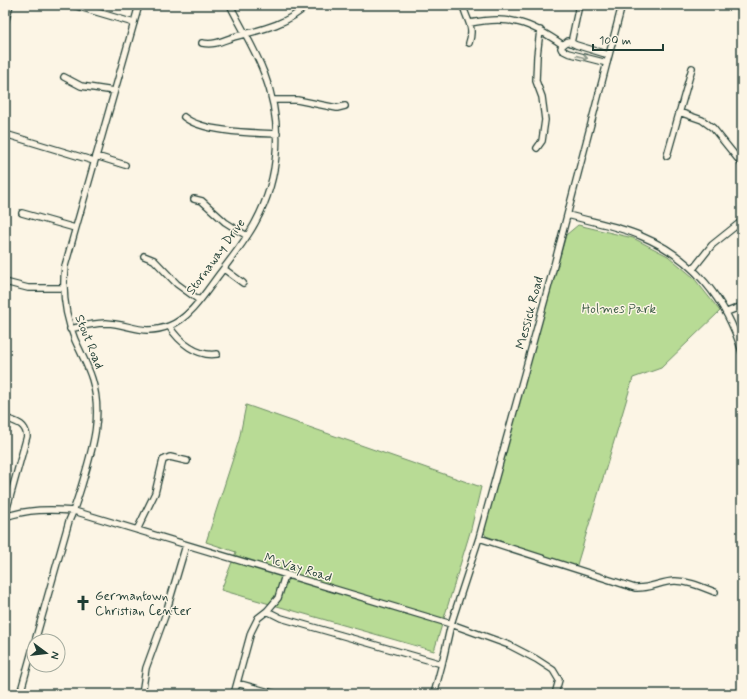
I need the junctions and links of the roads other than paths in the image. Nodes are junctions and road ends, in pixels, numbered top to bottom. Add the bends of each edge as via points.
1 (10, 5) edge
2 (74, 5) edge
3 (139, 5) edge
4 (230, 5) edge
5 (307, 5) edge
6 (463, 5) edge
7 (579, 5) edge
8 (622, 5) edge
9 (5, 23) edge
10 (134, 23) junction
11 (470, 23) junction
12 (540, 30) junction
13 (245, 34) junction
14 (202, 42) dead end
15 (469, 43) dead end
16 (571, 43) junction
17 (563, 45) junction
18 (609, 55) junction
19 (607, 63) junction
20 (692, 68) dead end
21 (64, 77) dead end
22 (114, 92) junction
23 (273, 100) junction
24 (345, 106) dead end
25 (680, 112) junction
26 (184, 117) dead end
27 (5, 134) edge
28 (277, 134) junction
29 (536, 148) dead end
30 (667, 156) dead end
31 (95, 159) junction
32 (742, 164) edge
33 (125, 165) dead end
34 (194, 199) dead end
35 (22, 213) dead end
36 (568, 215) junction
37 (742, 221) edge
38 (75, 228) junction
39 (247, 236) junction
40 (144, 256) dead end
41 (224, 269) junction
42 (693, 269) junction
43 (5, 282) edge
44 (243, 283) dead end
45 (64, 288) junction
46 (199, 300) junction
47 (742, 306) edge
48 (727, 312) junction
49 (169, 326) junction
50 (70, 329) junction
51 (742, 352) edge
52 (217, 354) dead end
53 (5, 418) edge
54 (187, 461) dead end
55 (74, 511) junction
56 (5, 516) edge
57 (137, 530) junction
58 (479, 538) junction
59 (186, 546) junction
60 (286, 575) junction
61 (715, 592) dead end
62 (267, 611) junction
63 (451, 624) junction
64 (37, 633) edge
65 (442, 664) junction
66 (26, 673) edge
67 (237, 683) junction
68 (20, 694) edge
69 (142, 694) edge
70 (234, 694) edge
71 (276, 694) edge
72 (434, 694) edge
73 (555, 694) edge

1 - 9 street
2 - 10 street
3 - 10 street, Stout Road
4 - 13 street, Stornaway Drive
5 - 13 street via 282,23
6 - 11 street
7 - 16 street
8 - 18 street, Messick Road
10 - 22 street, Stout Road
11 - 12 street via 482,20 509,20
11 - 15 street
12 - 17 street
12 - 29 street via 536,81 542,97 544,120 542,141
13 - 14 street via 215,44
13 - 23 street, Stornaway Drive via 262,68
16 - 17 street via 568,41
16 - 18 street
17 -> 19 street via 562,50 568,53
18 - 19 street, Messick Road
19 - 36 street, Messick Road
20 - 25 street
21 - 22 street via 81,86
22 - 31 street, Stout Road
23 - 24 street via 292,99 337,108
23 - 28 street, Stornaway Drive
25 - 30 street
25 - 32 street via 708,124
26 - 28 street via 192,123 230,131
27 - 31 street
28 - 39 street, Stornaway Drive via 274,170 269,191
31 - 33 street
31 - 38 street, Stout Road
34 - 39 street via 203,202 225,222
35 - 38 street
36 - 42 street via 642,236
36 - 58 street, Messick Road
37 - 42 street via 712,245
38 - 45 street, Stout Road via 65,266
39 - 41 street, Stornaway Drive
40 - 46 street via 154,260 177,284
41 - 44 street
41 - 46 street, Stornaway Drive
42 - 48 street via 716,294
43 - 45 street via 28,288
45 - 50 street, Stout Road
46 - 49 street, Stornaway Drive via 186,315
47 - 48 street
48 - 51 street
49 - 50 street, Stornaway Drive via 145,330 98,323
49 - 52 street via 177,336 198,352 207,355
50 - 55 street, Stout Road via 92,380 98,413 94,444
53 - 56 street via 18,422 26,431 26,441
54 - 57 street via 170,456 164,460 155,493
55 - 56 street, McVay Road via 36,510
55 - 57 street, McVay Road
55 - 64 street, Stout Road
57 - 59 street, McVay Road
58 - 61 street via 635,588 674,580
58 - 63 street, Messick Road
59 - 60 street, McVay Road
59 - 69 street via 146,668
60 - 62 street via 278,598
60 - 63 street, McVay Road
62 - 65 street via 281,618
62 - 67 street via 258,618 251,632
63 - 65 street, Messick Road
63 - 73 street, McVay Road via 509,645 553,670 558,680
65 - 72 street, Messick Road
66 - 68 street
67 - 70 street
67 - 71 street

